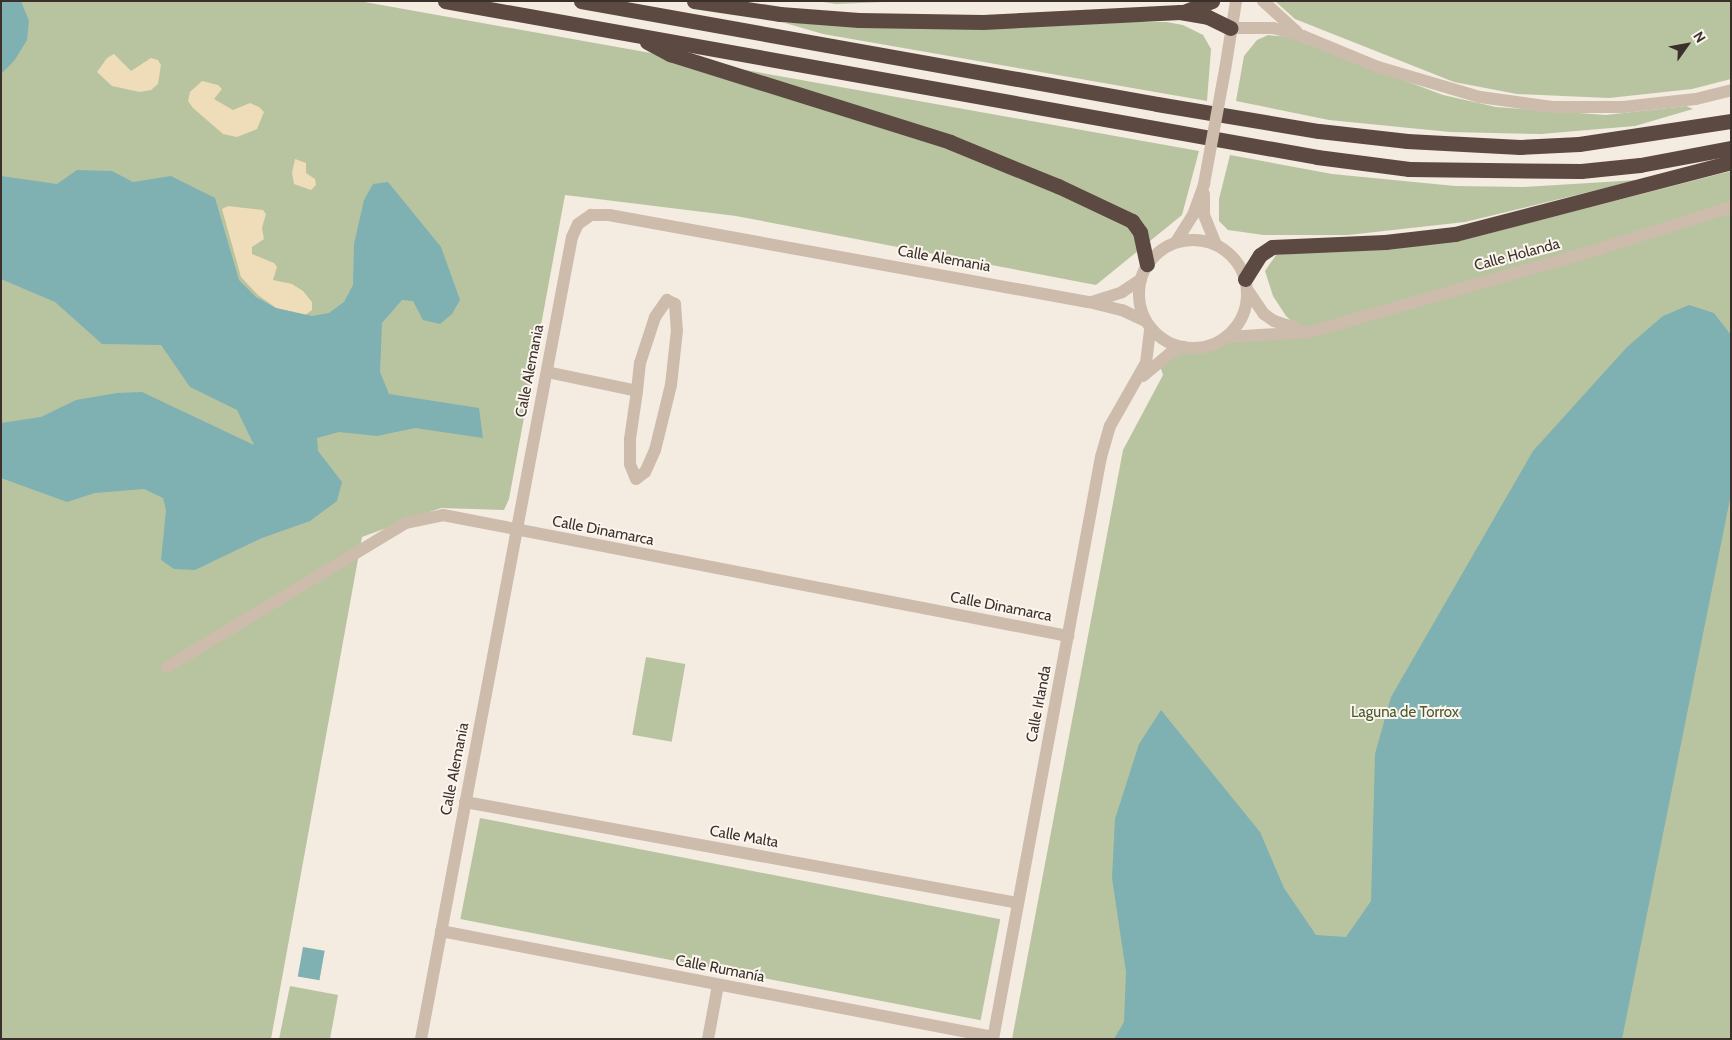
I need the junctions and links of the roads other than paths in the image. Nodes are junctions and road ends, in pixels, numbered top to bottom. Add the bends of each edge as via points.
1 (445, 1) edge
2 (581, 1) edge
3 (694, 1) edge
4 (1212, 1) edge
5 (1236, 1) edge
6 (1263, 1) edge
7 (1180, 12) junction
8 (1231, 28) junction
9 (635, 36) junction
10 (1303, 36) junction
11 (1731, 90) edge
12 (1731, 121) edge
13 (1731, 148) edge
14 (1731, 162) edge
15 (1204, 184) junction
16 (1731, 207) edge
17 (1176, 242) junction
18 (1216, 244) junction
19 (1148, 264) junction
20 (1141, 279) junction
21 (1246, 284) junction
22 (1089, 302) junction
23 (1148, 325) junction
24 (1310, 332) junction
25 (1227, 337) junction
26 (1183, 347) junction
27 (547, 372) junction
28 (1137, 382) junction
29 (637, 391) junction
30 (517, 531) junction
31 (1068, 636) junction
32 (167, 667) dead end
33 (465, 802) junction
34 (1018, 903) junction
35 (441, 931) junction
36 (718, 985) junction
37 (993, 1038) edge
38 (421, 1039) edge
39 (708, 1039) edge

1 - 9 highway
2 - 12 highway via 1176,107 1319,131 1407,141 1520,147 1579,144
3 - 7 highway via 780,14 859,20 983,22
4 - 7 highway
5 - 8 street
6 - 10 street via 1278,18
7 - 8 highway via 1208,17
8 - 10 street via 1273,28
8 - 15 street, bridge
9 - 13 highway via 1317,157 1409,169 1581,171 1640,165
9 - 19 highway via 670,54 914,130 1058,186 1132,222 1140,232
10 - 11 street via 1378,67 1480,97 1552,107 1623,107 1696,99
14 - 21 highway via 1455,234 1385,242 1272,247 1260,255
15 - 17 street via 1193,214
15 - 18 street via 1204,215
16 - 24 street, Calle Holanda via 1602,248
17 - 18 street via 1190,240
17 - 19 street via 1160,251
18 - 21 street via 1229,253
19 - 20 street
20 - 22 street, Calle Alemania via 1122,292
20 - 23 street via 1139,295
21 - 24 street via 1264,314 1274,321
21 - 25 street via 1242,318
22 - 23 street, Calle Alemania via 1122,310
22 - 27 street, Calle Alemania via 609,215 591,215 578,224 572,237
23 - 26 street via 1170,343
23 - 28 street, Calle Irlanda via 1146,363
24 - 25 street, Calle Holanda
25 - 26 street via 1210,345
26 - 28 street, Calle Irlanda via 1151,367
27 - 29 street
27 - 30 street, Calle Alemania
28 - 31 street, Calle Irlanda via 1110,426 1101,458
29 - 29 street via 640,363 655,317 666,300 675,304 677,330 671,385 655,450 645,472 636,479 630,464 630,439
30 - 31 street, Calle Dinamarca
30 - 32 street, Calle Dinamarca via 443,515 406,523
30 - 33 street, Calle Alemania
31 - 34 street, Calle Irlanda
33 - 34 street, Calle Malta
33 - 35 street, Calle Alemania
34 - 37 street, Calle Irlanda
35 - 36 street, Calle Rumanía
35 - 38 street, Calle Alemania
36 - 37 street, Calle Rumanía
36 - 39 street

